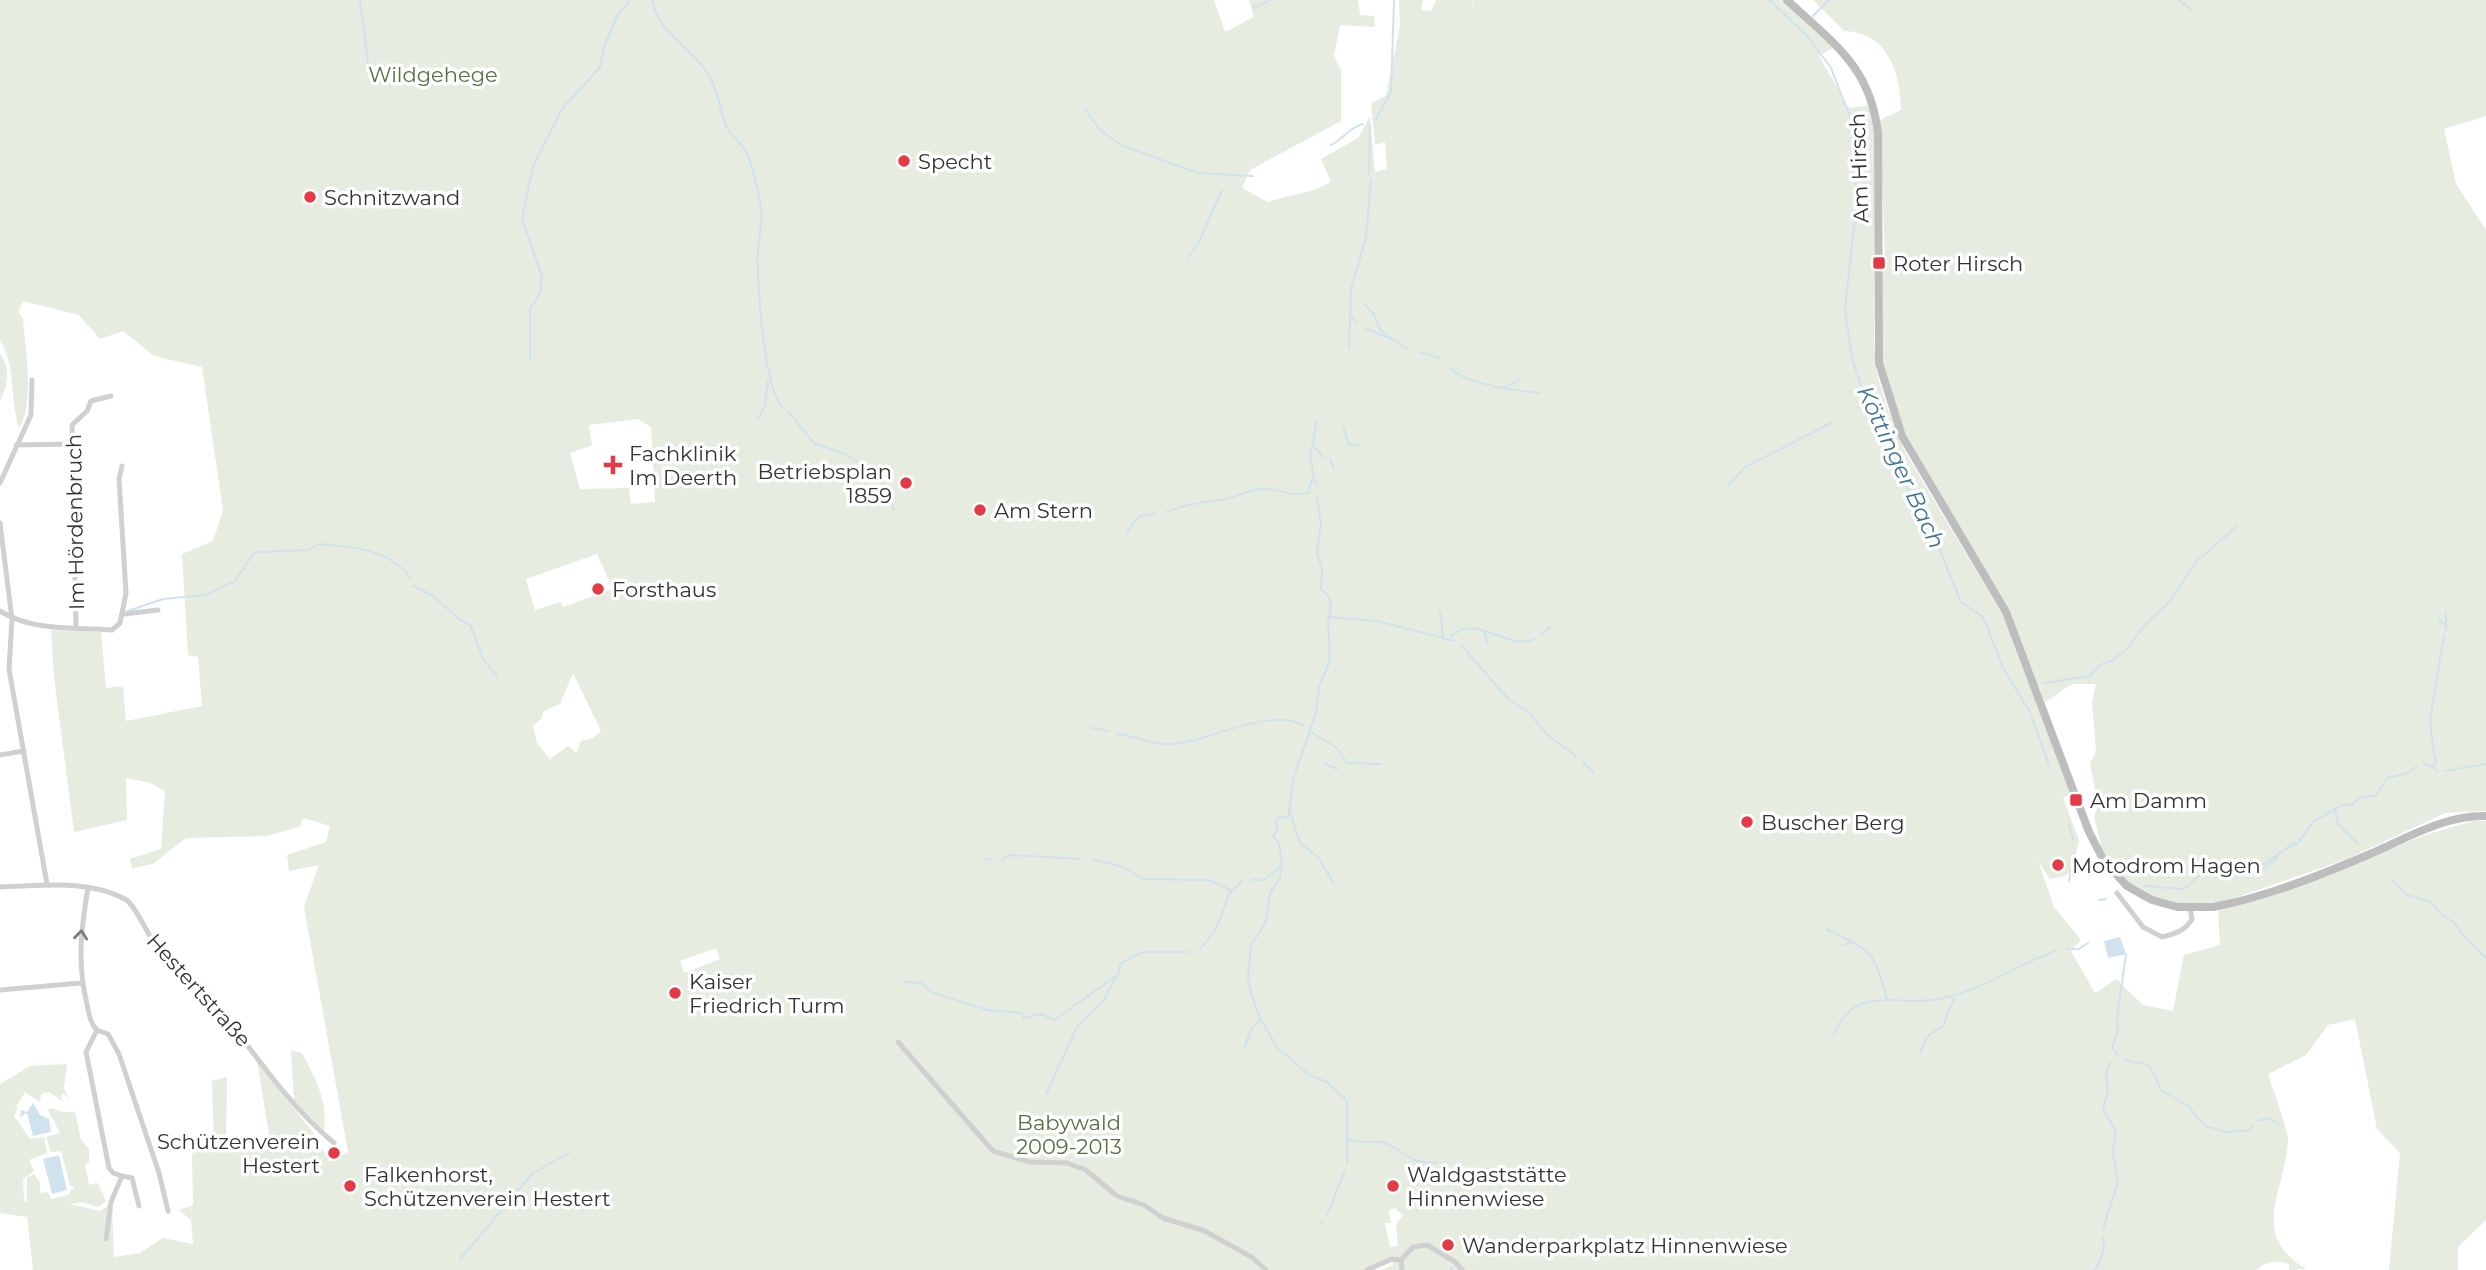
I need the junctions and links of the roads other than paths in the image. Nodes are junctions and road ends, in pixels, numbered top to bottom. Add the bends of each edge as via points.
1 (1787, 0) edge
2 (32, 380) dead end
3 (111, 396) dead end
4 (72, 444) junction
5 (16, 445) junction
6 (122, 466) dead end
7 (0, 483) edge
8 (0, 523) edge
9 (158, 610) dead end
10 (0, 611) edge
11 (124, 614) junction
12 (12, 619) junction
13 (76, 628) junction
14 (24, 751) junction
15 (0, 755) edge
16 (2486, 816) edge
17 (47, 884) junction
18 (0, 887) edge
19 (88, 888) junction
20 (2117, 893) dead end
21 (2190, 908) junction
22 (81, 983) junction
23 (0, 990) edge
24 (97, 1030) junction
25 (898, 1042) dead end
26 (334, 1143) dead end
27 (122, 1176) junction
28 (139, 1206) dead end
29 (168, 1211) dead end
30 (106, 1239) dead end
31 (1401, 1260) junction
32 (1266, 1270) edge
33 (1367, 1270) edge
34 (1402, 1270) edge
35 (1462, 1270) edge

1 - 21 main road, Am Hirsch via 1855,64 1876,112 1878,340 1883,383 1902,436 2006,612 2097,849 2134,891
2 - 5 street via 30,415
3 - 4 street, Im Hördenbruch via 90,401 87,411 72,425
4 - 5 street
4 - 13 street, Im Hördenbruch
5 - 7 street
6 - 11 street
8 - 12 street
9 - 11 street
10 - 12 street
11 - 13 street via 112,630
12 - 13 street
12 - 14 street via 9,669
14 - 15 street
14 - 17 street
16 - 21 main road via 2439,824 2356,860 2238,901
17 - 18 street, Hestertstraße
17 - 19 street, Hestertstraße
22 -> 19 street via 80,933
19 - 26 street, Hestertstraße via 134,905 140,923 167,961 202,986 299,1110
20 - 21 street via 2143,927 2162,937 2190,923
22 - 23 street
22 - 24 street
24 - 27 street via 86,1052 110,1168
24 - 29 street via 108,1034 119,1054
25 - 32 street via 993,1151 1030,1162 1076,1166 1117,1196 1205,1231
27 - 28 street via 132,1178
27 - 30 street via 111,1202
31 - 33 street
31 - 34 street
31 - 35 street via 1413,1247 1427,1245

